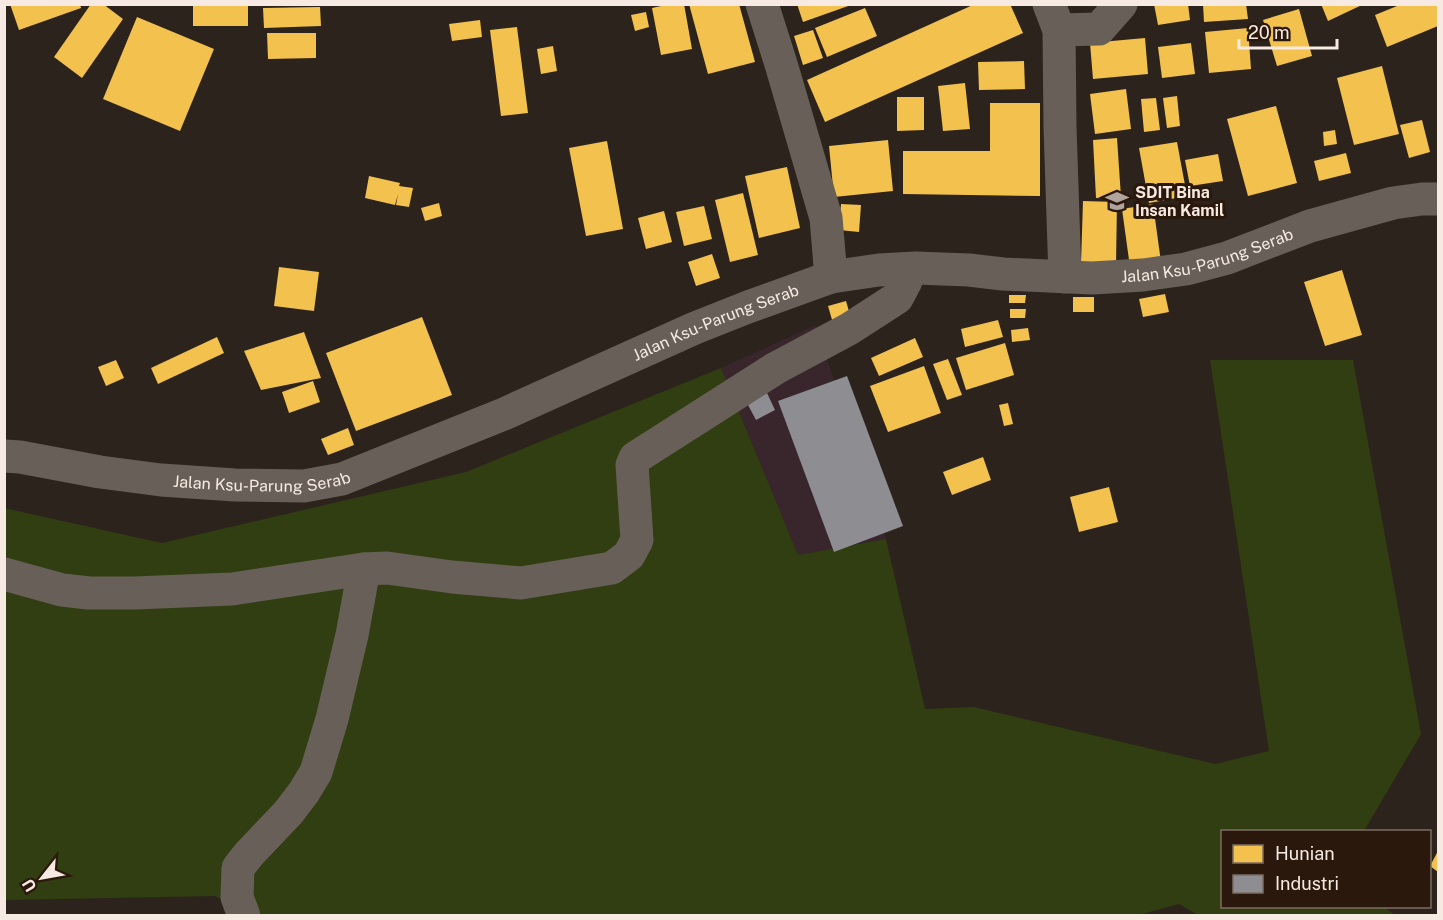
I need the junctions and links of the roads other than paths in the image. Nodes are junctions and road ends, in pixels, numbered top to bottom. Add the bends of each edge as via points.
1 (762, 4) edge
2 (1121, 4) edge
3 (1054, 17) edge
4 (1438, 199) edge
5 (904, 269) junction
6 (831, 277) junction
7 (1065, 277) junction
8 (4, 456) edge
9 (364, 569) junction
10 (4, 574) edge
11 (244, 915) edge

1 - 6 street via 826,218
2 - 3 street via 1099,29
3 - 7 street
4 - 7 street, Jalan Ksu-Parung Serab via 1392,203 1310,226 1227,258 1186,269 1116,278
5 - 6 street, Jalan Ksu-Parung Serab
5 - 7 street, Jalan Ksu-Parung Serab
5 - 9 street via 906,281 897,298 776,368 635,458 632,465 637,540 629,555 612,568 521,583 387,568
6 - 8 street, Jalan Ksu-Parung Serab via 716,319 504,414 342,479 304,486 161,480
9 - 10 street via 232,589 135,593 62,590
9 - 11 street via 332,720 316,772 288,813 238,868 237,897

